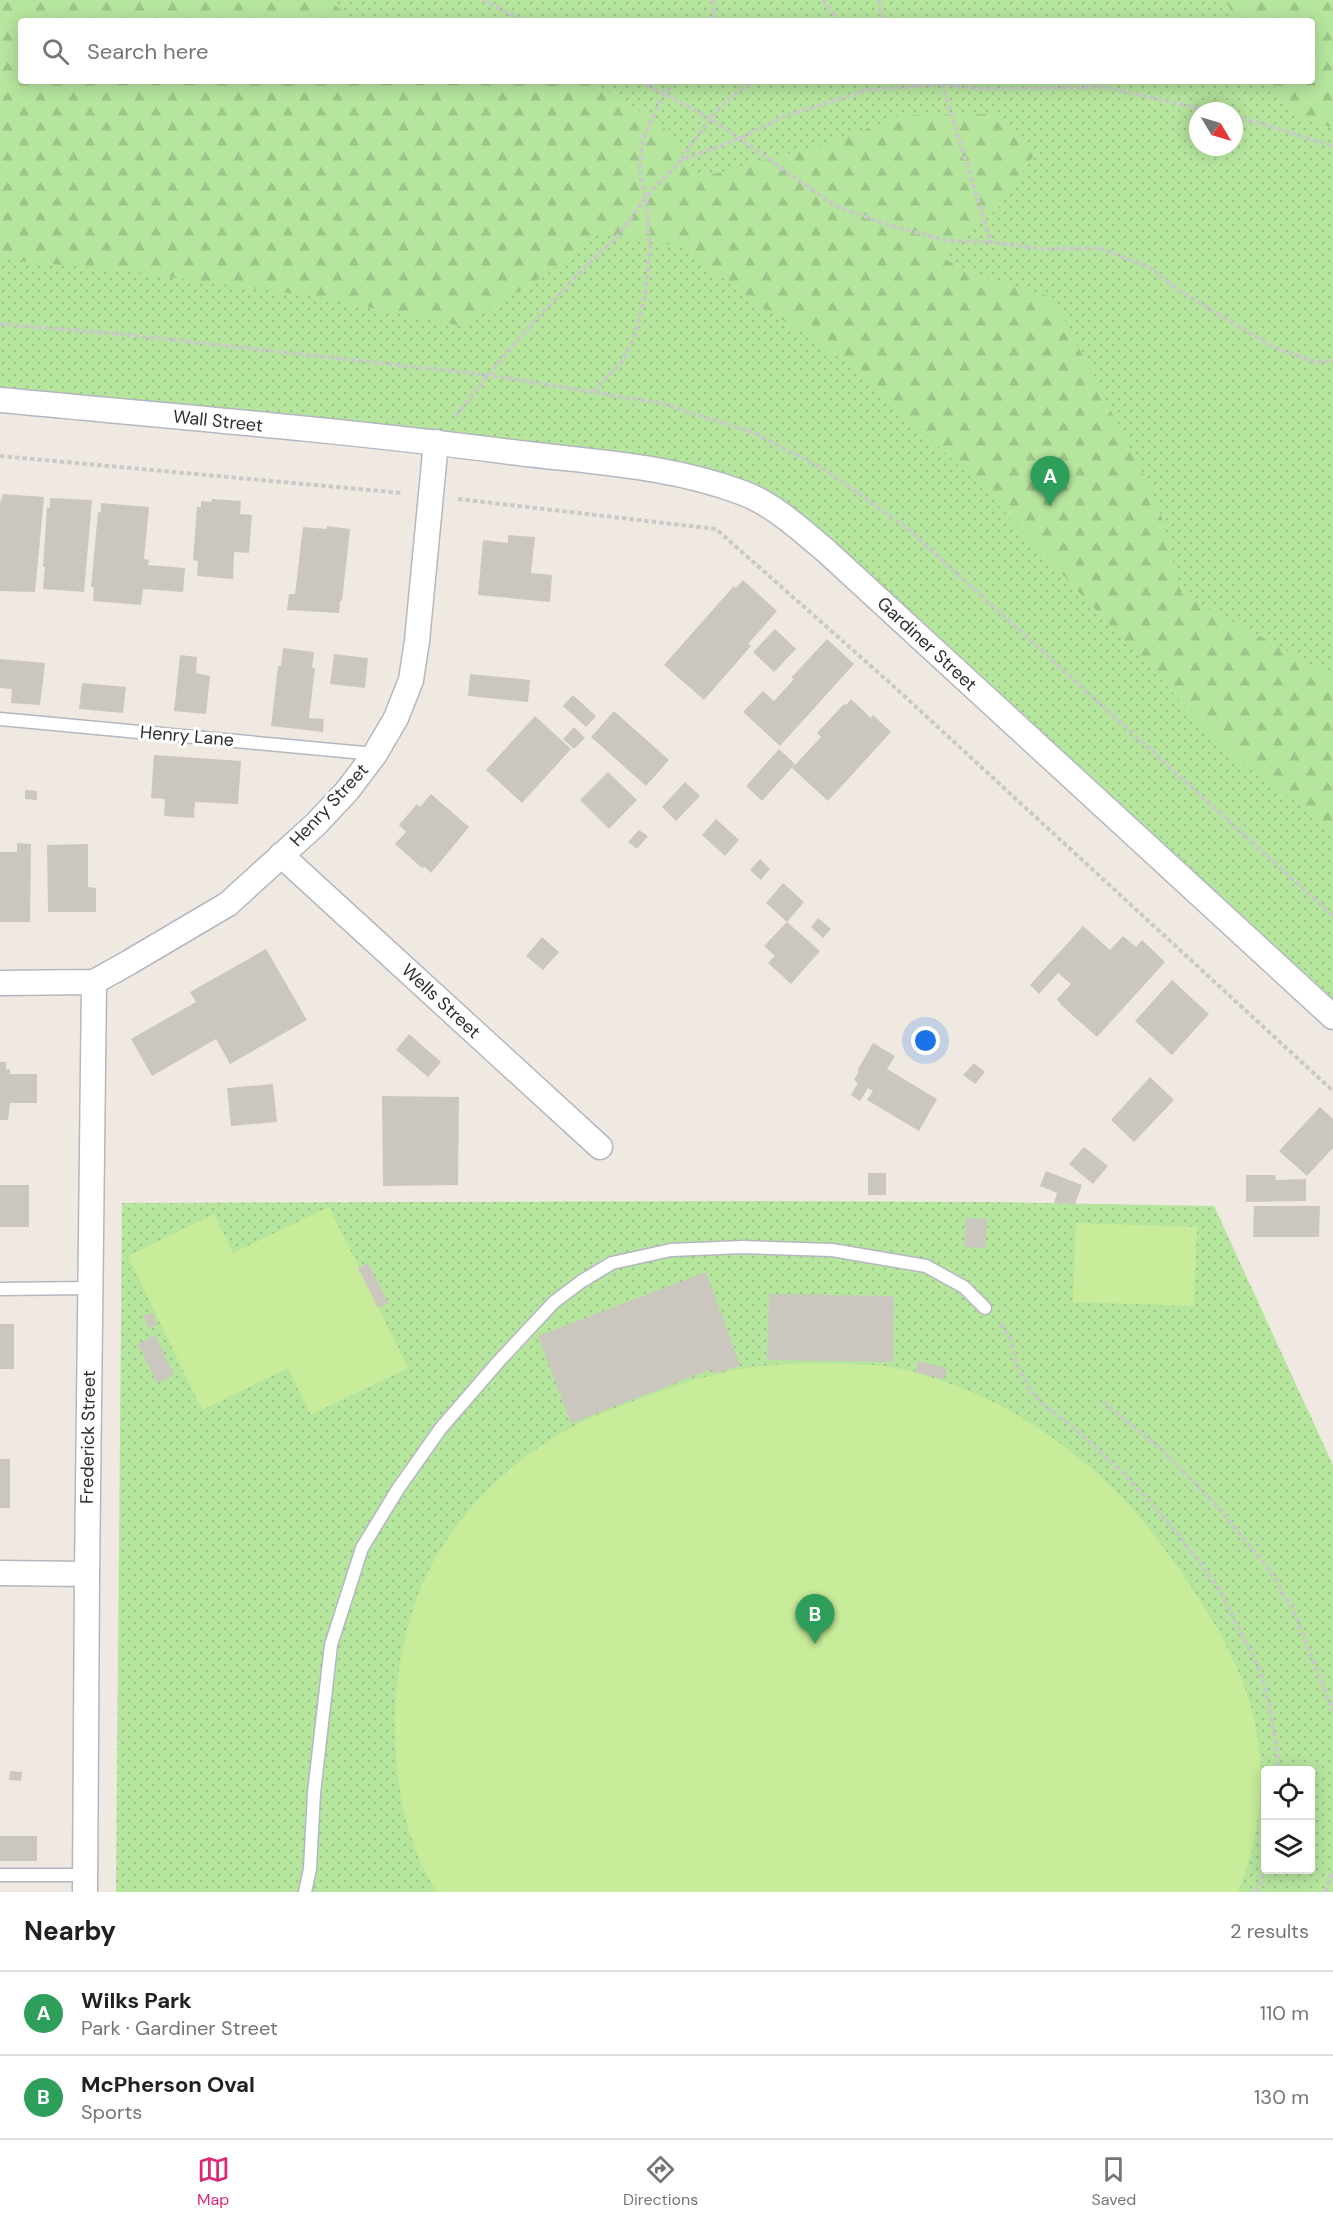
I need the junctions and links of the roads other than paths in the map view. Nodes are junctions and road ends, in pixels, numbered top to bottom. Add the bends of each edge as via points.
1 (0, 400) edge
2 (436, 442) junction
3 (0, 719) edge
4 (375, 754) junction
5 (282, 855) junction
6 (94, 982) junction
7 (0, 983) edge
8 (1333, 1017) edge
9 (600, 1148) dead end
10 (90, 1288) junction
11 (0, 1289) edge
12 (985, 1308) road end
13 (0, 1573) edge
14 (87, 1574) junction
15 (0, 1875) edge
16 (86, 1884) edge
17 (305, 1892) edge

1 - 2 street, Wall Street
2 - 4 street, Henry Street via 411,680 396,718
2 - 8 street, Gardiner Street via 700,478 746,494 788,519
3 - 4 lane, Henry Lane
4 - 5 street, Henry Street via 347,790
5 - 6 street, Henry Street via 228,904
5 - 9 street, Wells Street
6 - 7 street, Henry Street
6 - 10 street, Frederick Street
10 - 11 lane
10 - 14 street, Frederick Street
12 - 17 lane via 964,1287 926,1266 832,1250 743,1247 671,1250 612,1263 554,1302 441,1428 362,1548 331,1645
13 - 14 street
14 - 16 street, Frederick Street
15 - 16 lane

